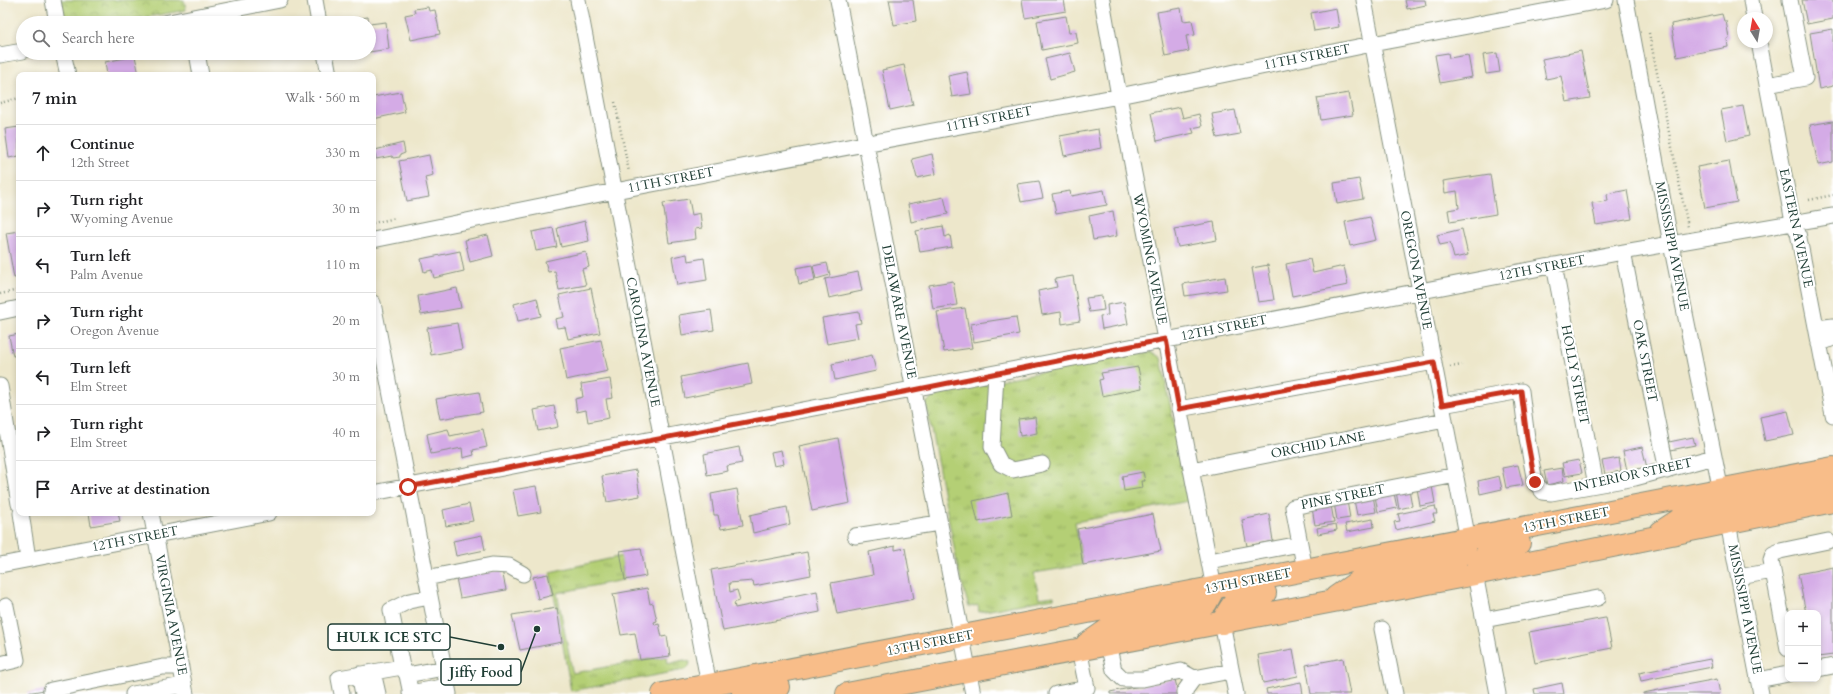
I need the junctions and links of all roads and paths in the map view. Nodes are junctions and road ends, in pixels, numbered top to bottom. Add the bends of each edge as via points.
1 (53, 0) edge
2 (280, 0) edge
3 (315, 0) edge
4 (578, 0) edge
5 (838, 0) edge
6 (1102, 0) edge
7 (1364, 0) edge
8 (1606, 0) edge
9 (1626, 0) edge
10 (1751, 0) edge
11 (1790, 0) edge
12 (1753, 12) edge
13 (56, 16) edge
14 (210, 16) edge
15 (318, 16) edge
16 (1648, 29) dead end
17 (1372, 44) junction
18 (1760, 48) edge
19 (16, 52) edge
20 (0, 55) edge
21 (65, 60) edge
22 (198, 60) edge
23 (326, 60) edge
24 (67, 72) edge
25 (200, 72) edge
26 (328, 72) edge
27 (1767, 85) junction
28 (1119, 96) junction
29 (16, 99) edge
30 (0, 103) edge
31 (866, 143) junction
32 (615, 191) junction
33 (1833, 195) edge
34 (1809, 200) dead end
35 (1833, 216) edge
36 (1793, 222) junction
37 (1689, 232) dead end
38 (376, 239) edge
39 (1671, 244) junction
40 (1623, 252) junction
41 (1554, 266) junction
42 (16, 291) edge
43 (1420, 292) junction
44 (0, 294) edge
45 (16, 309) edge
46 (0, 312) edge
47 (376, 319) edge
48 (1833, 326) edge
49 (1817, 328) junction
50 (1166, 339) junction
51 (1826, 341) edge
52 (1434, 362) junction
53 (996, 374) junction
54 (0, 386) edge
55 (914, 390) junction
56 (1179, 409) junction
57 (1444, 413) junction
58 (1833, 415) edge
59 (661, 437) junction
60 (1714, 457) junction
61 (1042, 464) dead end
62 (1833, 468) edge
63 (1191, 470) junction
64 (1667, 471) junction
65 (1456, 475) junction
66 (1833, 479) edge
67 (16, 485) edge
68 (1596, 485) junction
69 (408, 487) junction
70 (1721, 490) junction
71 (376, 492) edge
72 (1551, 492) joint
73 (1674, 500) junction
74 (1833, 501) edge
75 (21, 516) edge
76 (152, 516) edge
77 (253, 516) edge
78 (939, 523) junction
79 (1728, 523) junction
80 (155, 535) junction
81 (855, 536) dead end
82 (1650, 539) junction
83 (1468, 540) junction
84 (1828, 541) dead end
85 (1300, 544) junction
86 (28, 559) junction
87 (1209, 561) junction
88 (0, 565) edge
89 (1305, 570) junction
90 (1773, 571) junction
91 (523, 574) dead end
92 (1475, 574) junction
93 (1739, 577) junction
94 (426, 578) junction
95 (1214, 588) junction
96 (430, 597) junction
97 (1598, 598) dead end
98 (1328, 602) junction
99 (6, 606) dead end
100 (1484, 620) junction
101 (1222, 623) junction
102 (1382, 629) dead end
103 (962, 637) junction
104 (1108, 644) junction
105 (1787, 646) edge
106 (1079, 649) junction
107 (828, 662) junction
108 (0, 664) edge
109 (1833, 666) edge
110 (181, 667) junction
111 (444, 668) junction
112 (1821, 668) edge
113 (969, 670) junction
114 (1231, 670) junction
115 (405, 671) junction
116 (366, 673) junction
117 (1785, 675) edge
118 (1194, 678) junction
119 (1760, 687) edge
120 (707, 689) edge
121 (185, 690) edge
122 (449, 690) edge
123 (51, 692) edge
124 (133, 694) edge
125 (342, 694) edge
126 (363, 694) edge
127 (378, 694) edge
128 (410, 694) edge
129 (663, 694) edge
130 (743, 694) edge
131 (847, 694) edge
132 (973, 694) edge
133 (1056, 694) edge
134 (1184, 694) edge
135 (1236, 694) edge
136 (1395, 694) edge
137 (1498, 694) edge

1 - 13 street
2 - 14 street
3 - 15 street
4 - 32 street, CAROLINA AVENUE
5 - 31 street, DELAWARE AVENUE
6 - 28 street, WYOMING AVENUE
7 - 17 street, OREGON AVENUE
8 - 17 street, 11TH STREET
9 - 39 street, MISSISSIPPI AVENUE
10 - 12 street
11 - 27 street via 1805,78
16 - 37 path
17 - 28 street, 11TH STREET
17 - 43 street, OREGON AVENUE
18 - 27 street, EASTERN AVENUE
19 - 20 street
21 - 24 street
22 - 25 street
23 - 26 street
27 - 36 street, EASTERN AVENUE
28 - 31 street, 11TH STREET
28 - 50 street, WYOMING AVENUE
29 - 30 path
31 - 32 street, 11TH STREET
31 - 55 street, DELAWARE AVENUE
32 - 38 street, 11TH STREET
32 - 59 street, CAROLINA AVENUE
33 - 34 path
35 - 36 street, 12TH STREET
36 - 39 street, 12TH STREET
36 - 49 street, EASTERN AVENUE via 1798,233
39 - 40 street, 12TH STREET
39 - 60 street, MISSISSIPPI AVENUE
40 - 41 street, 12TH STREET
40 - 64 street, OAK STREET
41 - 43 street, 12TH STREET
41 - 68 street, HOLLY STREET
42 - 44 path
43 - 50 street, 12TH STREET
43 - 52 street, OREGON AVENUE
45 - 46 street
47 - 69 street
48 - 49 street
49 - 51 street, EASTERN AVENUE
50 - 53 street, 12TH STREET
50 - 56 street, WYOMING AVENUE
51 - 58 street, EASTERN AVENUE
52 - 56 street
52 - 57 street, OREGON AVENUE
53 - 55 street, 12TH STREET
53 - 61 street via 992,447 1001,464 1013,470
54 - 67 street
55 - 59 street, 12TH STREET
55 - 78 street, DELAWARE AVENUE
56 - 63 street, WYOMING AVENUE
57 - 63 street, ORCHID LANE
57 - 65 street, OREGON AVENUE
57 - 72 street, ORCHID LANE via 1521,391 1535,482 1543,492
59 - 69 street, 12TH STREET
59 - 120 street, CAROLINA AVENUE
60 - 64 street, INTERIOR STREET
60 - 70 street, MISSISSIPPI AVENUE
62 - 70 highway, 13TH STREET
63 - 87 street, WYOMING AVENUE
64 - 68 street, INTERIOR STREET
65 - 83 street, OREGON AVENUE
65 - 85 street, PINE STREET via 1293,507
66 - 82 highway via 1820,489 1688,514
68 - 72 street, INTERIOR STREET
69 - 71 street, 12TH STREET
69 - 94 street
70 - 73 highway, 13TH STREET
73 - 83 highway, 13TH STREET
73 - 92 highway via 1635,522 1492,550 1481,559
74 - 79 highway
75 - 86 street
76 - 80 street, VIRGINIA AVENUE
77 - 80 street, 12TH STREET
78 - 81 street
78 - 103 street, DELAWARE AVENUE
79 - 82 highway
79 - 93 street, MISSISSIPPI AVENUE
80 - 86 street, 12TH STREET
80 - 110 street, VIRGINIA AVENUE
82 - 92 highway
83 - 89 highway, 13TH STREET
83 - 98 highway via 1462,554 1450,561 1366,576
84 - 90 street via 1773,554
85 - 87 street
85 - 89 street, PINE STREET
86 - 88 street, 12TH STREET
87 - 95 street, WYOMING AVENUE
89 - 95 highway, 13TH STREET
89 - 101 highway via 1290,588 1236,599
90 - 93 street
90 - 105 street
91 - 94 street via 509,566 492,564
92 - 98 highway
92 - 100 street
93 - 119 street, MISSISSIPPI AVENUE
94 - 96 street
95 - 103 highway, 13TH STREET
95 - 106 highway via 1206,603 1196,610 1113,626
96 - 111 street
96 - 115 street via 409,601 391,610
97 - 100 street
98 - 101 highway
99 - 108 street via 17,660
100 - 137 street
101 - 104 highway
101 - 114 street
102 - 136 street
103 - 107 highway, 13TH STREET
103 - 113 street, DELAWARE AVENUE
104 - 106 highway
104 - 118 street via 1114,670 1122,680 1143,679 1180,671
106 - 113 highway
106 - 133 street via 1087,688
107 - 120 highway, 13TH STREET
107 - 130 highway via 810,680
109 - 112 street
110 - 121 street, VIRGINIA AVENUE
110 - 123 street via 163,666
111 - 115 street
111 - 122 street
113 - 131 highway
113 - 132 street, DELAWARE AVENUE
114 - 118 street
114 - 135 street
115 - 116 street
115 - 128 street
116 - 125 street via 339,678
116 - 126 street
116 - 127 street
117 - 119 street
118 - 134 street
120 - 129 highway, 13TH STREET
121 - 124 street
122 - 128 street

